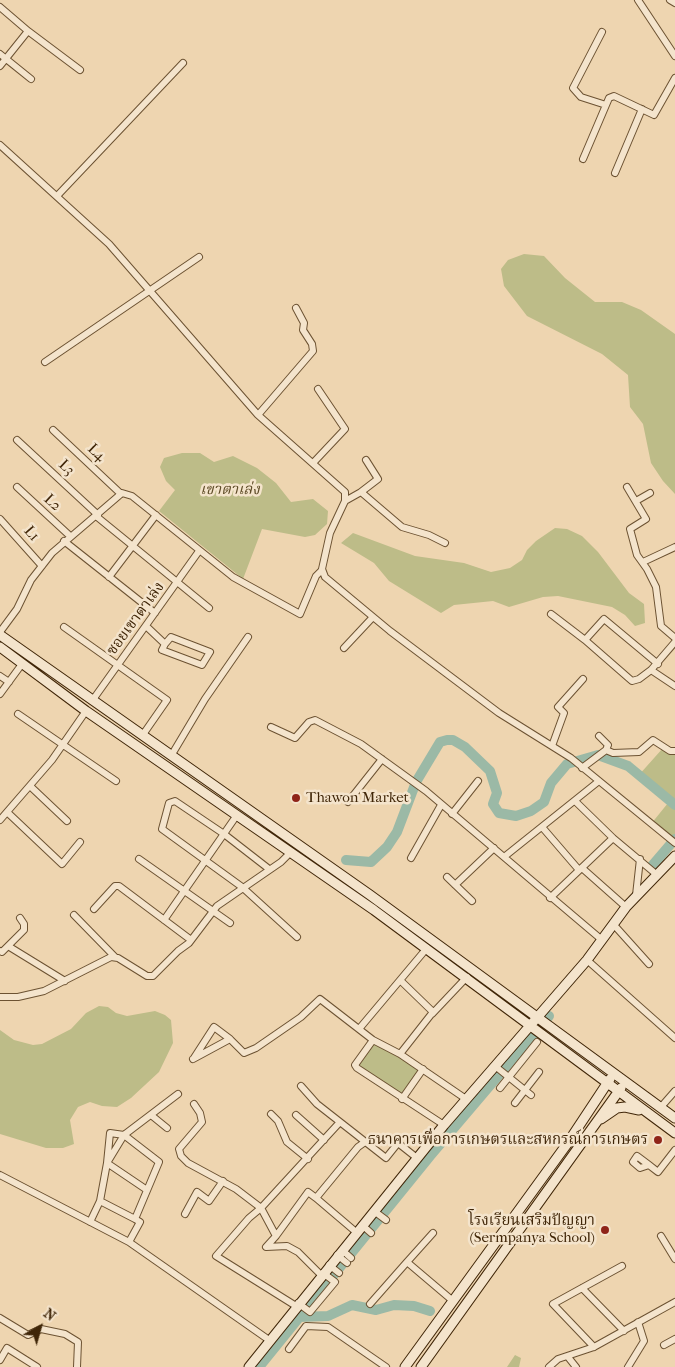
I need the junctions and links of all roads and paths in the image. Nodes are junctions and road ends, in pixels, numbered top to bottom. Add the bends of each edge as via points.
1 (638, 0) edge
2 (670, 0) edge
3 (675, 4) edge
4 (0, 6) edge
5 (28, 31) junction
6 (602, 32) dead end
7 (3, 56) edge
8 (675, 56) edge
9 (183, 63) dead end
10 (0, 66) edge
11 (80, 70) dead end
12 (675, 78) edge
13 (30, 80) dead end
14 (606, 105) junction
15 (642, 109) junction
16 (0, 145) edge
17 (583, 160) dead end
18 (615, 173) dead end
19 (57, 196) junction
20 (199, 257) dead end
21 (150, 291) junction
22 (296, 308) dead end
23 (45, 362) dead end
24 (318, 389) dead end
25 (258, 415) junction
26 (53, 430) dead end
27 (17, 440) dead end
28 (366, 460) dead end
29 (312, 463) junction
30 (627, 487) dead end
31 (17, 488) dead end
32 (361, 492) junction
33 (650, 493) dead end
34 (121, 494) junction
35 (345, 501) junction
36 (636, 501) junction
37 (156, 515) junction
38 (97, 516) junction
39 (0, 519) edge
40 (70, 536) junction
41 (64, 541) junction
42 (445, 543) dead end
43 (133, 546) junction
44 (675, 547) edge
45 (199, 551) junction
46 (643, 562) junction
47 (42, 566) junction
48 (322, 571) junction
49 (109, 577) junction
50 (178, 582) junction
51 (209, 608) dead end
52 (155, 613) junction
53 (551, 614) dead end
54 (373, 617) junction
55 (146, 626) junction
56 (64, 627) dead end
57 (0, 634) edge
58 (248, 637) dead end
59 (675, 638) edge
60 (585, 640) junction
61 (675, 642) edge
62 (165, 644) junction
63 (0, 647) edge
64 (344, 648) dead end
65 (22, 664) junction
66 (658, 664) junction
67 (118, 665) junction
68 (651, 670) junction
69 (0, 676) edge
70 (584, 679) dead end
71 (9, 682) junction
72 (675, 686) edge
73 (0, 694) edge
74 (92, 701) junction
75 (86, 711) junction
76 (18, 714) dead end
77 (271, 727) dead end
78 (142, 736) junction
79 (598, 736) dead end
80 (62, 745) junction
81 (552, 746) junction
82 (605, 751) junction
83 (675, 751) edge
84 (171, 756) junction
85 (382, 759) junction
86 (581, 766) junction
87 (116, 781) dead end
88 (478, 781) dead end
89 (599, 782) junction
90 (30, 786) junction
91 (575, 801) junction
92 (348, 802) dead end
93 (441, 805) junction
94 (7, 812) junction
95 (452, 814) junction
96 (237, 815) junction
97 (0, 820) edge
98 (67, 821) dead end
99 (542, 827) junction
100 (224, 834) junction
101 (613, 838) junction
102 (80, 842) dead end
103 (675, 843) edge
104 (494, 848) junction
105 (291, 852) junction
106 (675, 856) edge
107 (504, 857) junction
108 (411, 858) dead end
109 (139, 859) dead end
110 (205, 861) junction
111 (642, 861) junction
112 (269, 869) junction
113 (581, 869) junction
114 (654, 872) junction
115 (447, 877) dead end
116 (455, 885) junction
117 (242, 887) junction
118 (185, 890) junction
119 (635, 897) junction
120 (550, 898) junction
121 (472, 901) dead end
122 (626, 907) junction
123 (94, 909) dead end
124 (213, 910) junction
125 (74, 915) dead end
126 (20, 918) dead end
127 (164, 920) junction
128 (230, 923) dead end
129 (614, 925) junction
130 (296, 937) dead end
131 (191, 940) junction
132 (602, 940) junction
133 (8, 946) junction
134 (427, 948) junction
135 (0, 950) edge
136 (114, 957) junction
137 (587, 960) junction
138 (649, 964) dead end
139 (467, 977) junction
140 (65, 981) junction
141 (401, 981) junction
142 (0, 997) edge
143 (432, 1014) junction
144 (539, 1024) junction
145 (359, 1029) junction
146 (675, 1038) edge
147 (230, 1039) junction
148 (373, 1040) junction
149 (537, 1042) dead end
150 (400, 1054) junction
151 (497, 1067) junction
152 (423, 1069) junction
153 (591, 1070) junction
154 (539, 1072) dead end
155 (614, 1073) junction
156 (507, 1075) junction
157 (625, 1081) junction
158 (607, 1083) junction
159 (301, 1086) dead end
160 (500, 1088) dead end
161 (525, 1090) junction
162 (618, 1091) junction
163 (675, 1091) edge
164 (178, 1094) dead end
165 (531, 1095) dead end
166 (598, 1096) junction
167 (402, 1098) junction
168 (466, 1099) junction
169 (515, 1103) dead end
170 (194, 1104) dead end
171 (661, 1107) junction
172 (271, 1114) dead end
173 (151, 1115) junction
174 (296, 1115) dead end
175 (675, 1118) edge
176 (340, 1122) junction
177 (444, 1125) junction
178 (168, 1128) dead end
179 (590, 1128) junction
180 (674, 1132) edge
181 (124, 1135) junction
182 (324, 1140) junction
183 (365, 1142) junction
184 (675, 1150) edge
185 (417, 1158) junction
186 (308, 1159) junction
187 (106, 1163) junction
188 (649, 1165) dead end
189 (0, 1176) edge
190 (223, 1180) junction
191 (147, 1190) junction
192 (316, 1198) junction
193 (100, 1201) junction
194 (261, 1208) junction
195 (375, 1212) junction
196 (185, 1214) dead end
197 (135, 1219) junction
198 (386, 1220) dead end
199 (90, 1222) junction
200 (359, 1229) junction
201 (371, 1233) dead end
202 (433, 1233) dead end
203 (276, 1236) junction
204 (660, 1236) dead end
205 (129, 1242) junction
206 (340, 1253) junction
207 (675, 1259) edge
208 (349, 1260) dead end
209 (407, 1262) junction
210 (622, 1266) dead end
211 (325, 1270) junction
212 (339, 1273) dead end
213 (582, 1288) junction
214 (675, 1302) edge
215 (298, 1304) junction
216 (370, 1304) dead end
217 (450, 1305) junction
218 (0, 1318) edge
219 (638, 1322) junction
220 (624, 1331) junction
221 (269, 1340) junction
222 (675, 1340) edge
223 (664, 1345) dead end
224 (594, 1347) junction
225 (289, 1349) dead end
226 (568, 1357) junction
227 (0, 1360) edge
228 (38, 1367) edge
229 (77, 1367) edge
230 (249, 1367) edge
231 (386, 1367) edge
232 (405, 1367) edge
233 (421, 1367) edge
234 (549, 1367) edge
235 (576, 1367) edge
236 (628, 1367) edge

1 - 8 street
2 - 3 street
4 - 5 street
5 - 7 street
5 - 11 street
6 - 14 street via 573,88 580,96
7 - 10 street
7 - 13 street
9 - 19 street
12 - 15 street via 656,114
14 - 15 street via 614,96
14 - 17 street
15 - 18 street
16 - 19 street
19 - 21 street via 109,244
20 - 21 street
21 - 23 street
21 - 25 street
22 - 25 street via 313,352
24 - 29 street via 345,429
25 - 29 street
26 - 34 street, L4
27 - 38 street, L3
28 - 32 street via 378,479
29 - 35 street via 345,492
30 - 36 street
31 - 40 street, L2
32 - 35 street
32 - 42 street via 402,527
33 - 36 street
34 - 37 street, L4 via 132,496
34 - 38 street
35 - 48 street via 330,533
36 - 46 street via 646,519 630,529 637,555
37 - 43 street
37 - 45 street, L4
38 - 40 street
38 - 43 street, L3
39 - 47 street, L1
40 - 41 street
41 - 47 street
41 - 49 street
43 - 49 street
43 - 50 street, L3
44 - 46 street
45 - 48 street, L4 via 241,582 300,614 316,576
45 - 50 street, ซอยเขาตาเล่ง
46 - 59 street via 659,596 661,626
47 - 57 street
48 - 54 street via 330,582
49 - 52 street
50 - 51 street, L3
50 - 52 street, ซอยเขาตาเล่ง
52 - 55 street, ซอยเขาตาเล่ง
53 - 60 street
54 - 64 street
54 - 81 street via 499,713
55 - 62 street
55 - 67 street, ซอยเขาตาเล่ง
56 - 67 street
57 - 74 main road
58 - 84 street via 204,699
60 - 66 street via 604,620
60 - 68 street via 632,681
61 - 66 street
62 - 62 street via 162,650 202,665 210,652 171,637
63 - 65 main road
65 - 71 street
65 - 75 main road
66 - 68 street
67 - 74 street, ซอยเขาตาเล่ง
67 - 78 street via 167,700
68 - 72 street
69 - 71 street
70 - 81 street via 558,708 564,713
71 - 73 street
74 - 78 main road
75 - 80 street
75 - 96 main road
76 - 80 street
77 - 85 street via 295,738 309,722 319,722
78 - 84 main road
79 - 82 street via 608,745
80 - 87 street
80 - 90 street
81 - 86 street
82 - 83 street via 639,752 653,740 663,748
82 - 86 street
84 - 144 main road via 370,895
85 - 92 street
85 - 93 street
86 - 89 street
88 - 95 street
89 - 91 street
89 - 103 street
90 - 94 street
90 - 98 street
91 - 99 street
91 - 101 street
93 - 95 street
93 - 108 street
94 - 97 street
94 - 102 street via 62,864
95 - 104 street
96 - 100 street
96 - 105 main road
99 - 107 street
99 - 113 street
100 - 110 street
100 - 110 street via 175,801 169,803 162,829
100 - 112 street
101 - 111 street
101 - 113 street
104 - 107 street
104 - 116 street
105 - 112 street
105 - 134 main road
106 - 114 main road
107 - 120 street
109 - 118 street
110 - 117 street
110 - 118 street
111 - 114 street
111 - 119 street
112 - 117 street
113 - 120 street
113 - 122 street
114 - 119 main road
115 - 116 street
116 - 121 street
117 - 124 street
117 - 130 street
118 - 124 street
118 - 127 street
119 - 122 main road
120 - 132 street
122 - 129 main road
123 - 127 street via 117,886
124 - 128 street
124 - 131 street
125 - 136 street
126 - 133 street via 24,930
127 - 131 street
129 - 132 main road
129 - 138 street
131 - 136 street via 153,976 147,976
132 - 137 main road
133 - 135 street via 2,952
133 - 140 street
134 - 139 main road
134 - 141 street
136 - 140 street via 101,960
137 - 144 main road
137 - 146 street
139 - 143 street
139 - 144 main road
140 - 142 street via 29,995
141 - 143 street via 433,1010
141 - 145 street
143 - 150 street
144 - 151 main road
144 - 153 main road
144 - 155 main road
145 - 147 street via 320,999 302,1017 256,1048 244,1053
145 - 148 street
147 - 147 street via 214,1027 193,1059 200,1055
148 - 150 street
148 - 167 street via 355,1065
149 - 156 street
150 - 152 street
151 - 156 street
151 - 168 main road
152 - 167 street
152 - 168 street
153 - 158 main road
153 - 166 main road via 601,1082
154 - 161 street
155 - 157 main road
155 - 158 main road
156 - 160 street
156 - 161 street
157 - 162 main road
157 - 171 main road
158 - 162 main road
158 - 166 main road
159 - 176 street
161 - 165 street
161 - 169 street
162 - 179 main road
162 - 180 main road
163 - 171 street
164 - 173 street
166 - 217 main road
167 - 177 street
168 - 177 main road
170 - 190 street via 202,1122 179,1150 180,1154 188,1163
171 - 175 main road
172 - 186 street via 278,1121 287,1142
173 - 178 street
173 - 181 street
174 - 182 street
176 - 182 street
176 - 183 street
177 - 185 main road
179 - 180 main road via 625,1106 638,1110
179 - 233 main road
181 - 187 street
181 - 187 street via 110,1133
181 - 191 street via 159,1162
182 - 186 street
183 - 185 street via 386,1158 398,1143
183 - 192 street
184 - 188 street via 658,1172
185 - 195 main road
186 - 194 street
187 - 191 street
187 - 193 street
189 - 199 street
190 - 194 street
190 - 196 street via 209,1201 197,1192
191 - 197 street
192 - 200 street
192 - 203 street via 308,1192
193 - 197 street
193 - 199 street
194 - 203 street
194 - 215 street via 216,1256
195 - 198 street
195 - 200 main road
197 - 205 street via 140,1222
199 - 205 street
200 - 201 street
200 - 206 main road
202 - 209 street
203 - 211 street via 266,1247 287,1246
204 - 207 street
205 - 221 street
206 - 208 street
206 - 211 main road
209 - 216 street
209 - 217 street
210 - 213 street
211 - 212 street
211 - 215 main road
211 - 215 street via 335,1282 310,1312
213 - 220 street
213 - 224 street via 553,1304
214 - 219 street
215 - 221 main road
217 - 232 main road
218 - 229 street via 28,1335 41,1330 64,1334 78,1342
219 - 220 street
219 - 236 street via 644,1341
220 - 224 street
221 - 230 main road
222 - 223 street
224 - 226 street
225 - 231 street via 306,1326 328,1327
226 - 234 street via 558,1359
226 - 235 street
227 - 228 street via 7,1348

